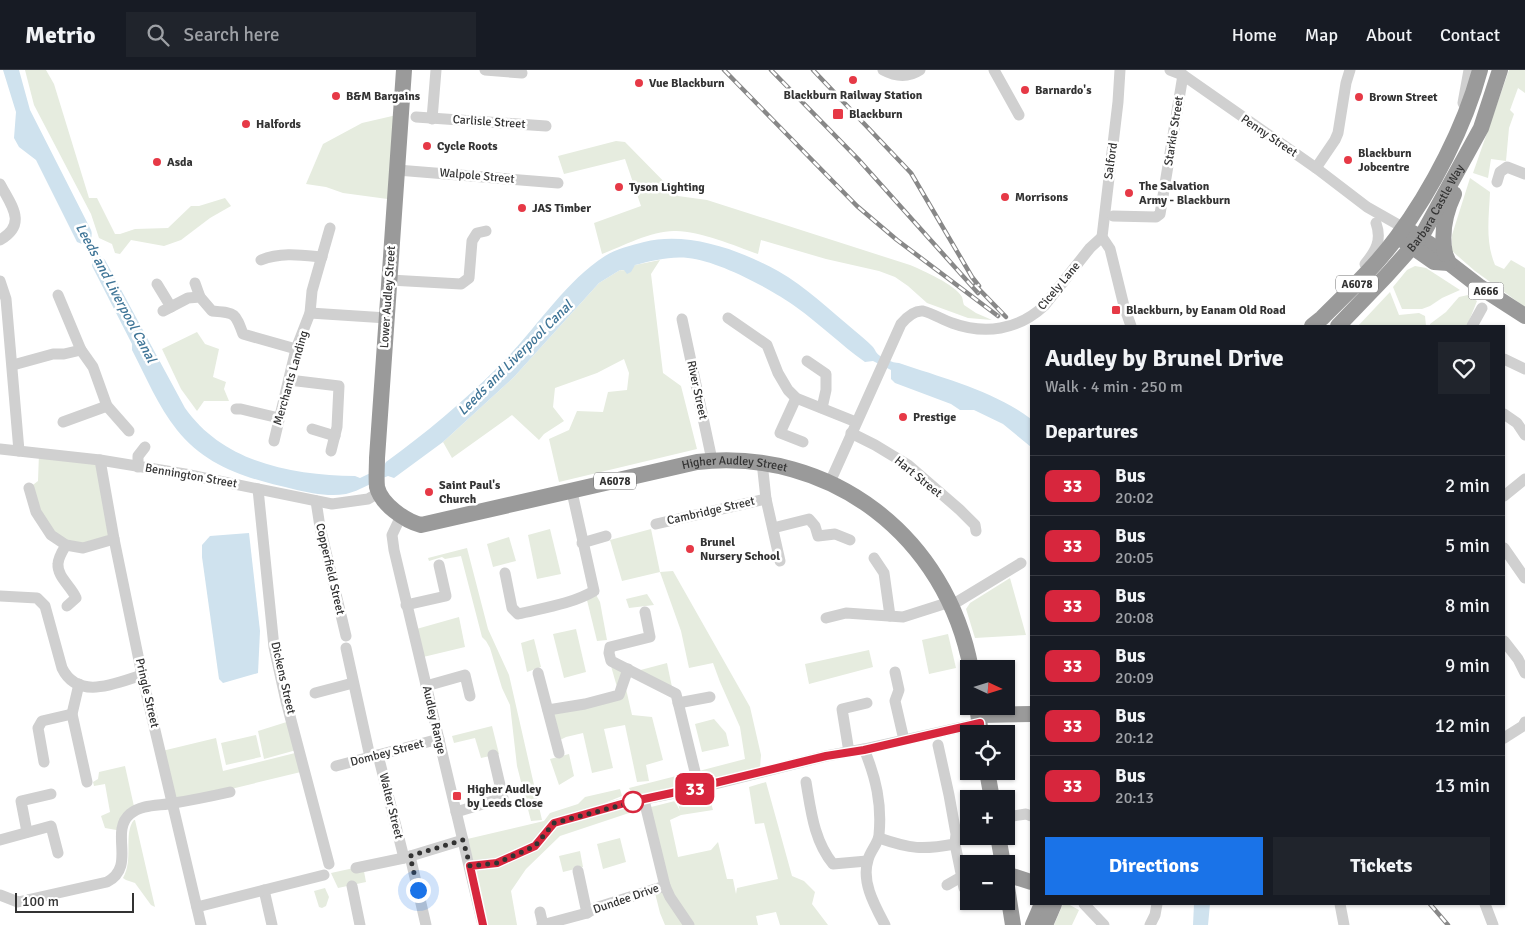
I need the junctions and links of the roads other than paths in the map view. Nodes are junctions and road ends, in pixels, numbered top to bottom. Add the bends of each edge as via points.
1 (404, 70) edge
2 (436, 70) edge
3 (486, 70) edge
4 (883, 70) edge
5 (901, 70) edge
6 (913, 70) edge
7 (920, 70) edge
8 (994, 70) edge
9 (1120, 70) edge
10 (1170, 70) edge
11 (1350, 70) edge
12 (1469, 70) edge
13 (1480, 70) edge
14 (1500, 70) edge
15 (522, 73) dead end
16 (1182, 75) junction
17 (1019, 114) dead end
18 (416, 117) dead end
19 (432, 119) junction
20 (1460, 124) junction
21 (546, 126) dead end
22 (1481, 128) junction
23 (1316, 168) junction
24 (397, 170) junction
25 (1525, 174) edge
26 (1497, 182) dead end
27 (558, 183) dead end
28 (0, 184) edge
29 (1367, 207) junction
30 (1113, 216) dead end
31 (1376, 223) junction
32 (330, 228) dead end
33 (486, 232) dead end
34 (1102, 237) junction
35 (1408, 237) junction
36 (0, 240) edge
37 (322, 257) junction
38 (1447, 259) junction
39 (261, 260) dead end
40 (390, 280) junction
41 (0, 281) edge
42 (195, 283) dead end
43 (157, 284) dead end
44 (58, 295) dead end
45 (200, 297) junction
46 (1334, 306) junction
47 (1482, 308) dead end
48 (310, 313) junction
49 (1525, 316) edge
50 (387, 318) junction
51 (728, 318) dead end
52 (682, 319) dead end
53 (1131, 325) edge
54 (1313, 325) edge
55 (1339, 325) edge
56 (1473, 325) edge
57 (242, 334) junction
58 (234, 342) dead end
59 (296, 349) junction
60 (82, 350) junction
61 (1505, 359) edge
62 (807, 361) dead end
63 (13, 365) junction
64 (1525, 369) edge
65 (289, 380) junction
66 (796, 398) junction
67 (107, 406) junction
68 (822, 408) junction
69 (236, 409) dead end
70 (1505, 415) edge
71 (279, 418) junction
72 (63, 422) dead end
73 (854, 427) junction
74 (312, 428) dead end
75 (129, 431) dead end
76 (1525, 435) edge
77 (335, 436) junction
78 (274, 440) dead end
79 (803, 442) dead end
80 (144, 447) dead end
81 (0, 449) edge
82 (20, 451) junction
83 (331, 451) dead end
84 (100, 460) junction
85 (712, 460) junction
86 (762, 462) junction
87 (138, 467) junction
88 (1525, 479) edge
89 (830, 482) junction
90 (30, 488) dead end
91 (258, 489) junction
92 (379, 490) junction
93 (572, 492) junction
94 (1505, 495) edge
95 (766, 498) junction
96 (316, 501) junction
97 (401, 516) junction
98 (656, 524) dead end
99 (773, 528) junction
100 (976, 531) dead end
101 (606, 536) dead end
102 (114, 539) junction
103 (850, 540) dead end
104 (582, 543) junction
105 (66, 545) junction
106 (1505, 549) edge
107 (874, 558) dead end
108 (780, 561) dead end
109 (1021, 563) dead end
110 (439, 565) dead end
111 (505, 573) dead end
112 (1525, 578) edge
113 (0, 596) edge
114 (951, 603) junction
115 (406, 605) junction
116 (67, 606) dead end
117 (645, 612) dead end
118 (890, 616) junction
119 (826, 618) dead end
120 (1505, 642) edge
121 (1522, 658) edge
122 (969, 660) edge
123 (628, 670) junction
124 (895, 672) dead end
125 (538, 673) dead end
126 (1525, 673) edge
127 (142, 675) junction
128 (353, 683) junction
129 (79, 684) junction
130 (426, 686) junction
131 (315, 693) dead end
132 (470, 696) dead end
133 (710, 697) dead end
134 (678, 703) junction
135 (867, 703) dead end
136 (548, 710) junction
137 (72, 714) junction
138 (1030, 714) edge
139 (979, 720) edge
140 (1525, 722) edge
141 (1505, 737) edge
142 (439, 739) junction
143 (904, 740) junction
144 (864, 750) junction
145 (942, 751) dead end
146 (849, 752) junction
147 (558, 753) dead end
148 (493, 755) dead end
149 (374, 756) junction
150 (44, 762) dead end
151 (336, 766) dead end
152 (87, 782) dead end
153 (806, 782) dead end
154 (699, 788) junction
155 (230, 792) dead end
156 (51, 794) dead end
157 (644, 800) junction
158 (173, 803) junction
159 (456, 812) junction
160 (1015, 816) edge
161 (1030, 816) edge
162 (27, 832) junction
163 (879, 838) junction
164 (0, 840) edge
165 (463, 840) junction
166 (955, 844) junction
167 (58, 853) dead end
168 (407, 857) junction
169 (867, 861) junction
170 (329, 864) dead end
171 (470, 866) junction
172 (356, 868) dead end
173 (578, 871) dead end
174 (324, 875) dead end
175 (1015, 877) edge
176 (1030, 882) edge
177 (947, 885) dead end
178 (352, 886) dead end
179 (665, 886) junction
180 (264, 890) junction
181 (0, 895) edge
182 (1042, 905) edge
183 (1054, 905) edge
184 (1085, 905) edge
185 (1157, 905) edge
186 (1340, 905) edge
187 (1485, 905) edge
188 (197, 907) junction
189 (1011, 910) edge
190 (540, 912) dead end
191 (587, 913) junction
192 (201, 925) edge
193 (272, 925) edge
194 (360, 925) edge
195 (426, 925) edge
196 (483, 925) edge
197 (542, 925) edge
198 (689, 925) edge
199 (885, 925) edge
200 (1013, 925) edge
201 (1034, 925) edge
202 (1045, 925) edge
203 (1104, 925) edge
204 (1150, 925) edge
205 (1344, 925) edge
206 (1493, 925) edge

1 - 24 highway, Lower Audley Street
2 - 19 street
3 - 15 street
4 - 7 street via 906,77
5 - 6 street
8 - 17 street
9 - 34 street, Salford
10 - 16 street, Penny Street
11 - 23 street via 1338,133
12 - 20 street, Barbara Castle Way
13 - 20 highway, Barbara Castle Way / A6078
14 - 22 highway
16 - 23 street, Penny Street
16 - 30 street, Starkie Street via 1158,216
18 - 19 street, Carlisle Street
19 - 21 street, Carlisle Street
20 - 35 highway, Barbara Castle Way / A6078
22 - 35 highway via 1470,147 1456,158
22 - 38 highway via 1447,214 1443,238
23 - 29 street, Penny Street
24 - 27 street, Walpole Street
24 - 40 highway, Lower Audley Street
25 - 26 street via 1507,167 1500,172
28 - 36 street via 16,214 16,224
29 - 31 street, Penny Street
29 - 35 street, Penny Street
31 - 35 street, Penny Street
31 - 46 street via 1378,245
32 - 37 street, Merchants Landing
33 - 40 street via 477,232 472,241 469,278 461,284
34 - 53 street via 1110,249
34 - 73 street, Cicely Lane via 1044,306 1022,322 1001,329 975,330 923,311 906,318
35 - 38 highway, A666 via 1434,262
35 - 46 highway via 1351,300
35 - 55 highway, Barbara Castle Way / A6078
37 - 39 street via 289,254
37 - 48 street, Merchants Landing via 312,291
38 - 49 highway, A666 via 1480,287
40 - 50 highway, Lower Audley Street
41 - 63 street via 6,299
42 - 45 street
43 - 45 street via 167,309 188,298
44 - 60 street
45 - 57 street via 212,311 230,312 237,317
46 - 54 highway, A6078
47 - 56 street
48 - 50 street
48 - 59 street, Merchants Landing
50 - 92 highway, Lower Audley Street via 376,458
51 - 66 street via 768,346 778,373
52 - 85 street, River Street
57 - 58 street
57 - 59 street
59 - 65 street, Merchants Landing
60 - 63 street
60 - 67 street via 93,366
61 - 64 street
62 - 68 street via 826,374
63 - 82 street
65 - 71 street, Merchants Landing
65 - 77 street via 339,386
66 - 68 street, Hart Street
66 - 79 street via 780,432
67 - 72 street
67 - 75 street
68 - 73 street, Hart Street
69 - 71 street
70 - 76 street via 1517,423
71 - 78 street, Merchants Landing
73 - 89 street
73 - 100 street, Hart Street via 875,445 908,465 960,510 975,525
74 - 77 street
77 - 83 street
80 - 87 street via 138,456
81 - 82 street, Bennington Street
82 - 84 street, Bennington Street
84 - 87 street, Bennington Street
84 - 102 street, Pringle Street
85 - 86 highway, Higher Audley Street / A6078
85 - 93 highway, Higher Audley Street / A6078
86 - 89 highway, Higher Audley Street / A6078
86 - 95 street
87 - 91 street, Bennington Street
88 - 94 street
89 - 114 highway, Higher Audley Street / A6078 via 865,503 908,539 933,571
90 - 105 street via 36,512 51,535
91 - 96 street, Bennington Street
91 - 170 street, Dickens Street via 274,647
92 - 96 street, Bennington Street via 368,499 351,502 332,504
92 - 97 highway, A6078 via 388,505
93 - 97 highway, Higher Audley Street / A6078 via 420,525
93 - 104 street
95 - 98 street, Cambridge Street
95 - 99 street
96 - 128 street, Copperfield Street
97 - 115 street, Audley Range via 392,542
99 - 103 street via 809,518 818,536 835,534
99 - 108 street
101 - 104 street
102 - 105 street via 83,548
102 - 127 street, Pringle Street
104 - 111 street via 594,592 586,596 518,614 512,608
105 - 116 street via 58,563 60,575 76,598
106 - 112 street
107 - 118 street via 884,573
109 - 114 street
110 - 115 street via 446,596
113 - 129 street via 37,598 45,606 65,675
114 - 118 street via 903,617
114 - 122 highway, Higher Audley Street / A6078
115 - 130 street, Audley Range
117 - 123 street via 650,637 610,647 608,653 611,661
118 - 119 street via 846,613
120 - 121 street
121 - 126 street
123 - 134 street via 673,692
123 - 136 street via 619,695
124 - 143 street via 899,690 895,701
125 - 136 street
127 - 129 street via 102,687
127 - 158 street, Pringle Street
128 - 131 street
128 - 149 street, Copperfield Street
129 - 137 street
130 - 132 street via 466,675
130 - 142 street, Audley Range
133 - 134 street
134 - 154 street
135 - 146 street via 842,709
136 - 147 street
137 - 150 street via 42,721 38,728
137 - 152 street
138 - 139 highway
139 - 143 street
140 - 141 street
142 - 149 street, Dombey Street
142 - 159 street, Audley Range
143 - 144 street
144 - 146 street
144 - 163 street via 877,785
145 - 166 street
146 - 154 street
148 - 159 street via 503,798
149 - 151 street, Dombey Street
149 - 168 street, Walter Street
153 - 169 street via 812,821 824,854 833,864
154 - 157 street
155 - 158 street
156 - 162 street via 21,801
157 - 171 street via 554,823 535,846 497,863
157 - 179 street
158 - 181 street via 146,806 128,816 124,822 122,865 117,875 107,882 18,902
158 - 188 street, Pringle Street
159 - 165 street, Audley Range
160 - 161 street
162 - 164 street
162 - 167 street via 50,826
163 - 166 street via 915,848
163 - 169 street
165 - 168 street
165 - 171 street, Audley Range
166 - 177 street via 963,883
168 - 172 street
168 - 195 street, Walter Street
169 - 199 street via 870,898
171 - 196 street, Audley Range
173 - 191 street, Dundee Drive
174 - 180 street
175 - 176 highway
178 - 194 street
179 - 191 street, Dundee Drive
179 - 198 street
180 - 188 street
180 - 193 street
182 - 201 highway
183 - 202 highway
184 - 203 street
185 - 204 street
186 - 205 street
187 - 206 street
188 - 192 street, Pringle Street
189 - 200 highway
190 - 197 street, Dundee Drive
191 - 197 street, Dundee Drive

